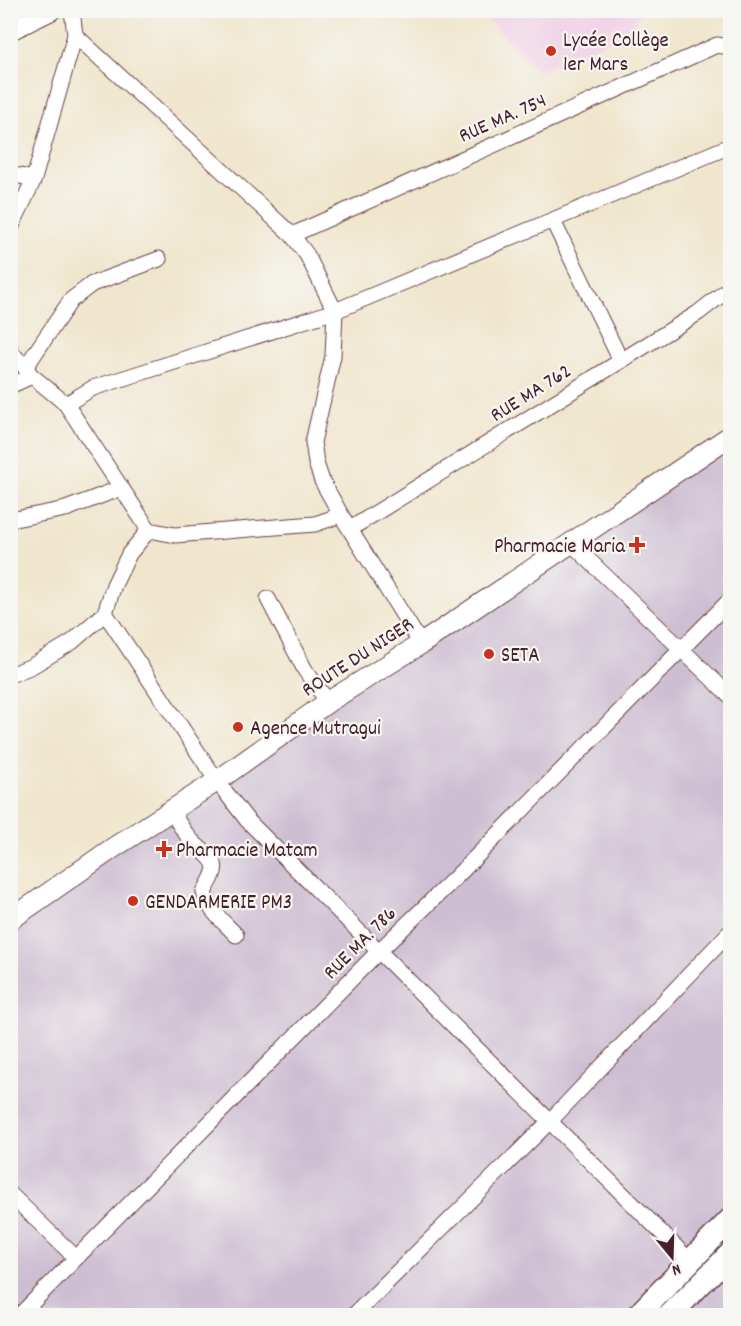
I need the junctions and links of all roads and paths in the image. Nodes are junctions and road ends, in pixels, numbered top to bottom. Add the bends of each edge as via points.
1 (51, 10) edge
2 (72, 10) edge
3 (10, 30) edge
4 (75, 35) junction
5 (730, 47) edge
6 (730, 146) edge
7 (10, 174) edge
8 (34, 179) junction
9 (554, 221) junction
10 (10, 230) edge
11 (292, 235) junction
12 (159, 259) dead end
13 (730, 288) edge
14 (335, 311) junction
15 (10, 350) edge
16 (621, 361) junction
17 (28, 372) junction
18 (10, 386) edge
19 (66, 404) junction
20 (730, 436) edge
21 (121, 488) junction
22 (341, 515) junction
23 (10, 520) edge
24 (350, 529) junction
25 (149, 530) junction
26 (570, 542) junction
27 (268, 599) dead end
28 (730, 600) edge
29 (105, 613) junction
30 (421, 644) junction
31 (683, 650) junction
32 (10, 675) edge
33 (730, 696) edge
34 (328, 702) junction
35 (217, 781) junction
36 (171, 810) junction
37 (11, 918) edge
38 (730, 932) edge
39 (236, 935) dead end
40 (378, 952) junction
41 (550, 1121) junction
42 (10, 1194) edge
43 (730, 1220) edge
44 (730, 1254) edge
45 (76, 1258) junction
46 (690, 1261) junction
47 (19, 1316) edge
48 (353, 1316) edge
49 (637, 1316) edge
50 (669, 1316) edge

1 - 3 main road
2 - 4 street
4 - 8 street
4 - 11 street
5 - 11 street, RUE MA. 754 via 717,45
6 - 9 street
7 - 8 street
8 - 10 street
9 - 14 street
9 - 16 street
11 - 14 street via 307,255
12 - 17 street via 92,284 70,300
13 - 16 street, RUE MA 762
14 - 19 street via 93,388
14 - 22 street via 333,356 313,442 322,481
15 - 17 street
16 - 24 street, RUE MA 762
17 - 18 street
17 - 19 street
19 - 21 street
20 - 26 main road, ROUTE DU NIGER
21 - 23 street via 66,509
21 - 25 street
22 - 24 street
22 - 25 street via 315,524 175,536
24 - 30 street
25 - 29 street via 129,554
26 - 30 main road, ROUTE DU NIGER
26 - 31 street
27 - 34 street via 305,670
28 - 31 street, RUE MA. 786
29 - 32 street via 72,642
29 - 35 street
30 - 34 main road, ROUTE DU NIGER
31 - 33 street
31 - 40 street, RUE MA. 786
34 - 35 main road, ROUTE DU NIGER
35 - 36 main road, ROUTE DU NIGER
35 - 40 street via 247,819
36 - 37 main road, ROUTE DU NIGER
36 - 39 street via 191,840 211,857 215,867 205,898
38 - 41 street
40 - 41 street
40 - 45 street, RUE MA. 786
41 - 46 street
41 - 48 street
42 - 45 street
43 - 46 highway
44 - 50 highway
45 - 47 street, RUE MA. 786
46 - 49 highway

